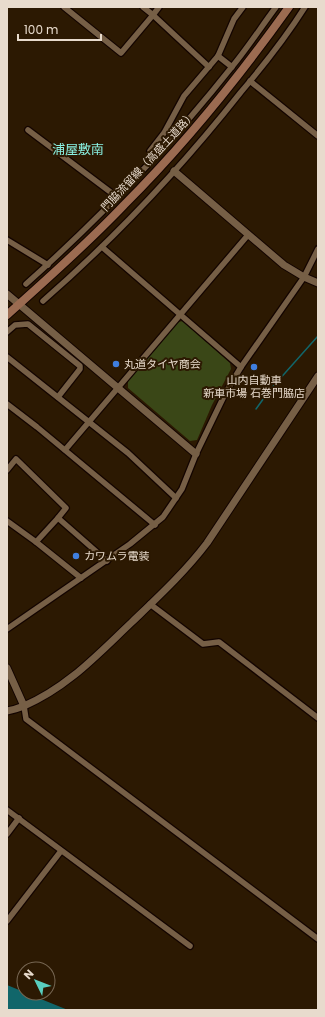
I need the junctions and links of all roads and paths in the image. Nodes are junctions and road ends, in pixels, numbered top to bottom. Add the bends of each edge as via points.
1 (64, 7) edge
2 (143, 7) edge
3 (159, 7) edge
4 (243, 7) edge
5 (276, 7) edge
6 (289, 7) edge
7 (305, 7) edge
8 (153, 15) junction
9 (218, 56) junction
10 (209, 67) junction
11 (232, 67) junction
12 (250, 82) junction
13 (28, 130) dead end
14 (318, 136) edge
15 (156, 156) junction
16 (174, 171) junction
17 (117, 197) junction
18 (248, 235) junction
19 (7, 240) edge
20 (102, 247) junction
21 (318, 249) edge
22 (48, 265) junction
23 (304, 278) junction
24 (318, 283) edge
25 (26, 284) dead end
26 (7, 294) edge
27 (43, 302) dead end
28 (19, 305) junction
29 (7, 315) edge
30 (180, 315) junction
31 (7, 332) edge
32 (7, 357) edge
33 (241, 367) junction
34 (318, 376) edge
35 (118, 389) junction
36 (58, 397) junction
37 (7, 404) edge
38 (90, 422) junction
39 (65, 450) junction
40 (196, 454) junction
41 (7, 470) edge
42 (176, 498) junction
43 (58, 518) junction
44 (7, 521) edge
45 (155, 525) junction
46 (36, 542) junction
47 (107, 561) junction
48 (81, 578) junction
49 (150, 604) junction
50 (7, 629) edge
51 (7, 668) edge
52 (24, 706) junction
53 (7, 711) edge
54 (318, 718) edge
55 (7, 810) edge
56 (19, 818) junction
57 (7, 834) edge
58 (61, 851) junction
59 (7, 921) edge
60 (318, 939) edge
61 (190, 946) dead end

1 - 8 street via 121,53
2 - 8 street
3 - 8 street
4 - 9 street via 234,18
5 - 11 street
6 - 28 main road, 門脇流留線（高盛土道路） via 205,116 161,166 88,242
7 - 12 street
8 - 10 street
9 - 10 street
9 - 11 street
10 - 15 street via 184,96 164,133 150,151
11 - 15 street
12 - 14 street
12 - 16 street
13 - 17 street
15 - 17 street
16 - 18 street
16 - 20 street
17 - 22 street
18 - 23 street via 284,266
18 - 30 street
19 - 22 street
20 - 27 street
20 - 30 street
21 - 23 street
22 - 25 street
23 - 24 street
23 - 33 street
26 - 28 street
28 - 29 main road, 門脇流留線（高盛土道路）
28 - 35 street
30 - 33 street
30 - 35 street
31 - 36 street via 15,325 28,324 80,366 80,370
32 - 36 street
33 - 40 street
34 - 49 street via 207,543 192,563
35 - 38 street
35 - 40 street
36 - 38 street
37 - 39 street
38 - 39 street
38 - 42 street
39 - 45 street
40 - 42 street
41 - 43 street via 16,459 66,508
42 - 45 street
43 - 46 street
43 - 47 street
44 - 46 street
45 - 47 street
46 - 48 street
47 - 48 street
48 - 50 street
49 - 52 street via 70,679
49 - 54 street via 203,644 219,642
51 - 52 street
52 - 53 street
52 - 60 street via 26,719
55 - 56 street
56 - 57 street
56 - 58 street
58 - 59 street
58 - 61 street

